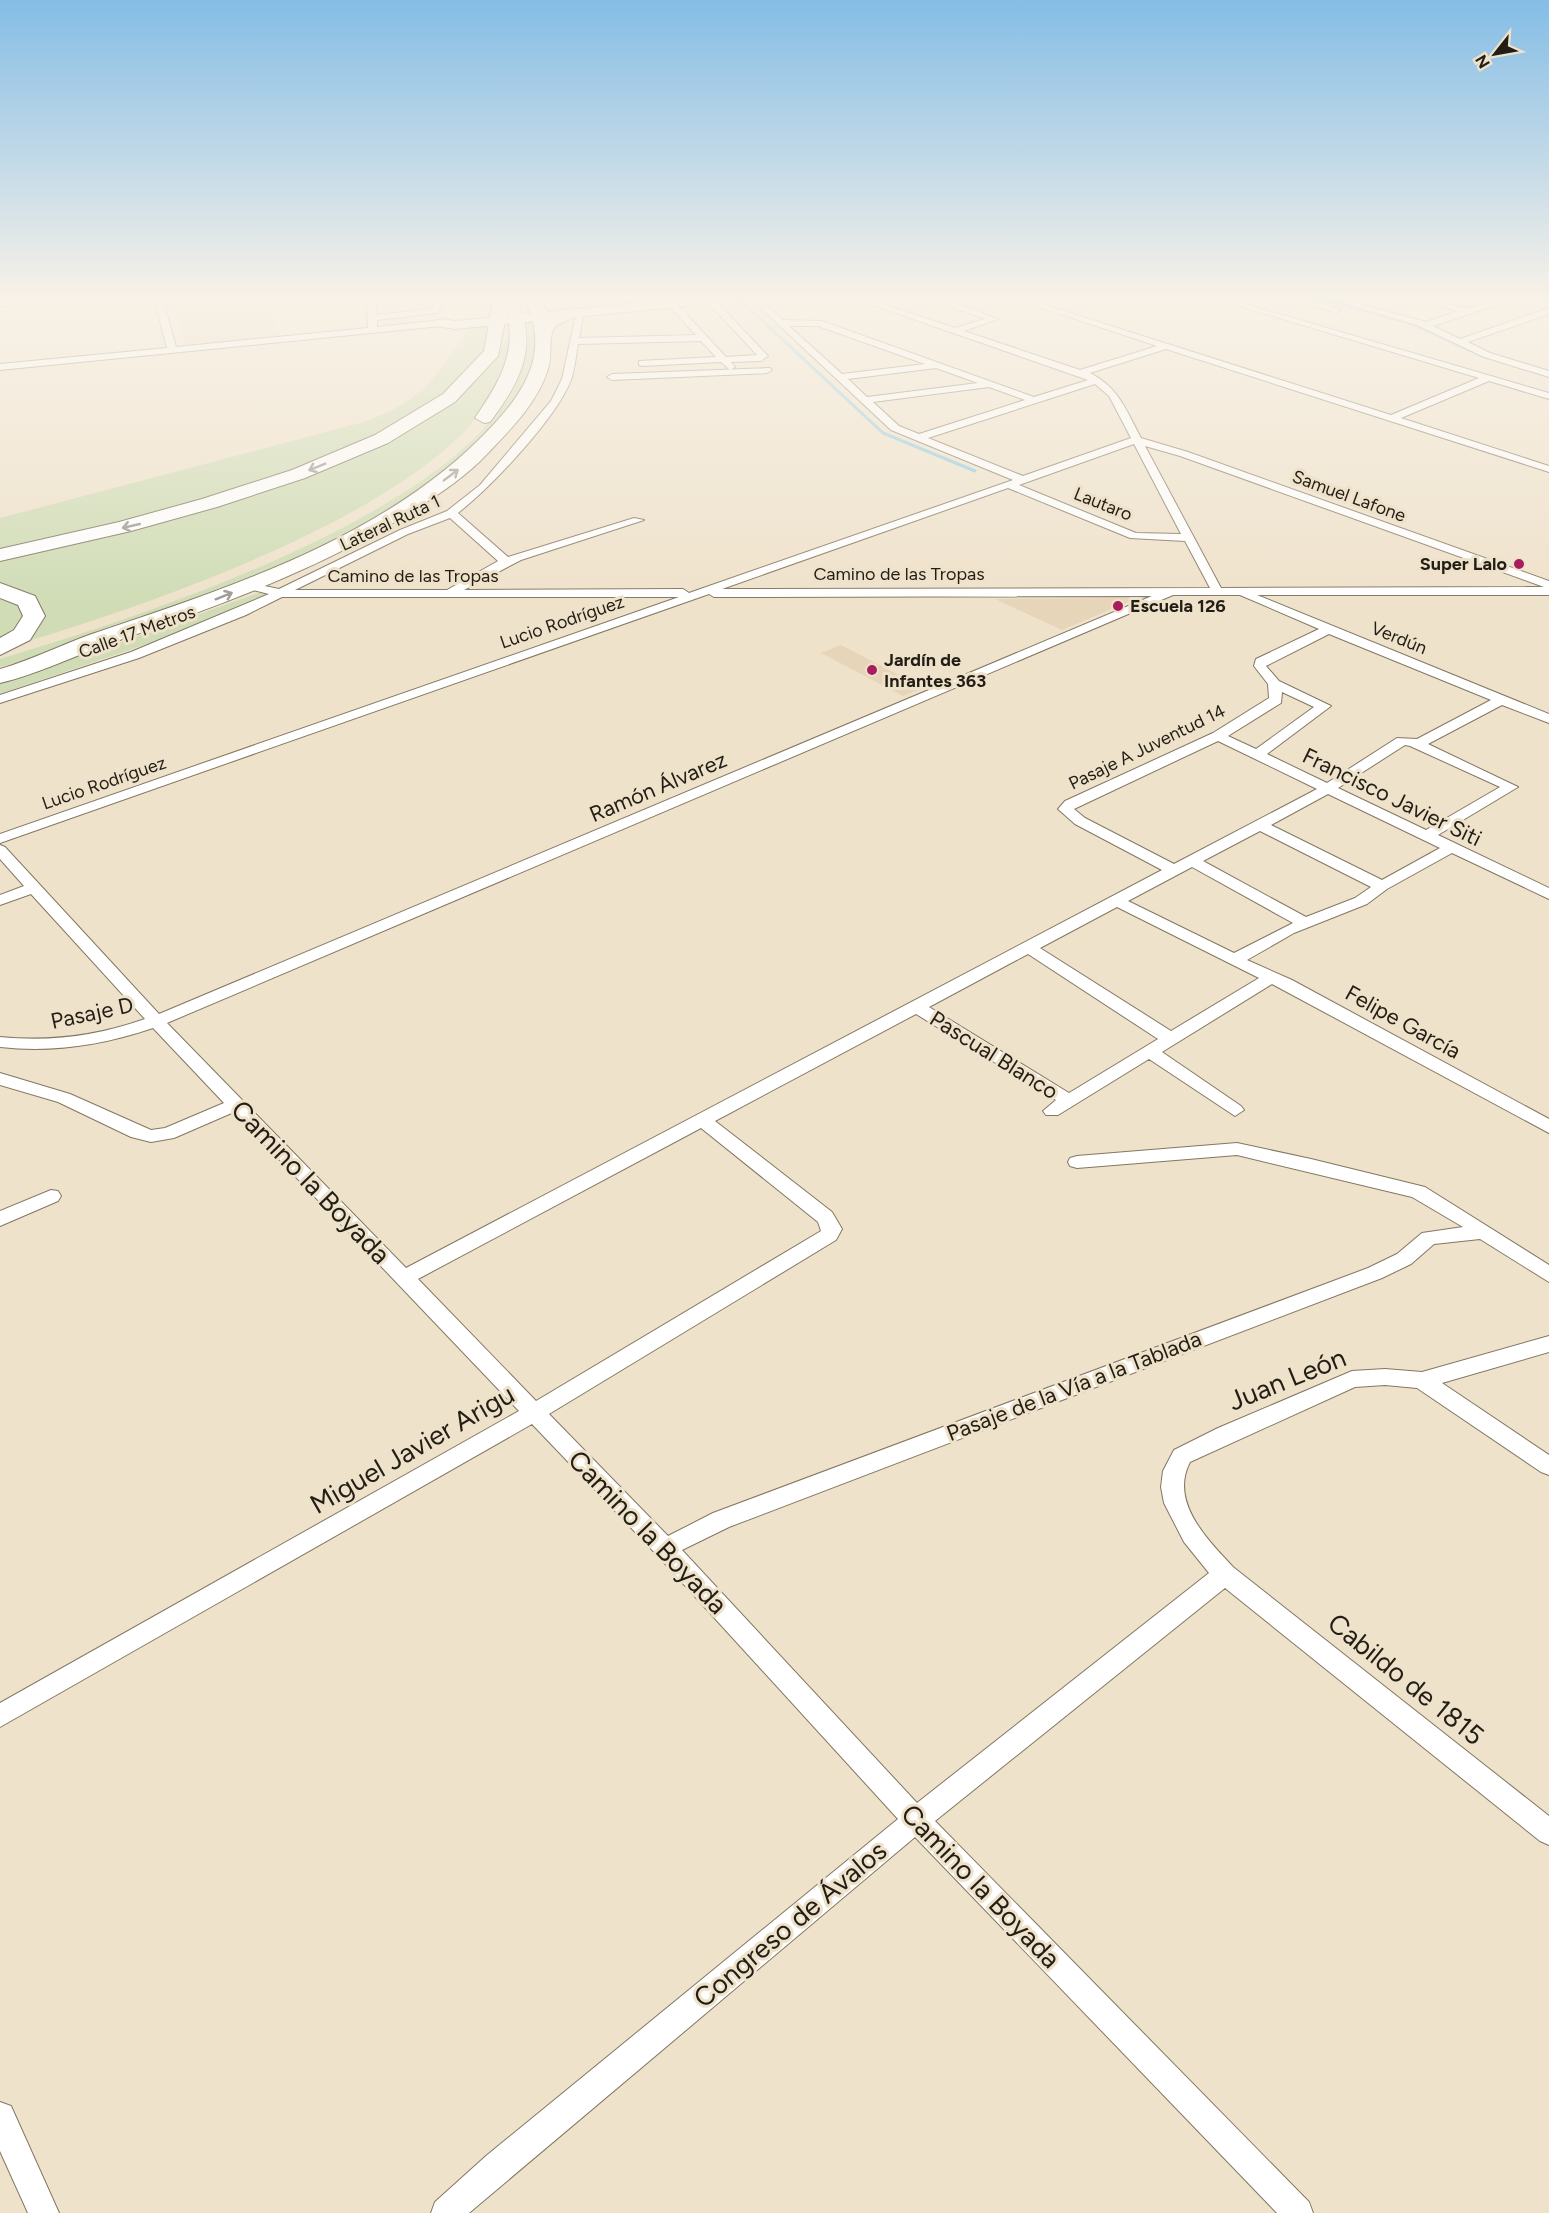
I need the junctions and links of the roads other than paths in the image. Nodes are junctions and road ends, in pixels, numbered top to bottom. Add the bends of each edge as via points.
1 (442, 400) edge
2 (496, 400) edge
3 (524, 400) edge
4 (556, 400) edge
5 (867, 400) edge
6 (1033, 400) edge
7 (1116, 400) edge
8 (1337, 400) edge
9 (1435, 400) edge
10 (1393, 418) junction
11 (474, 429) dead end
12 (918, 438) junction
13 (1136, 440) junction
14 (1546, 466) edge
15 (431, 467) dead end
16 (1021, 479) junction
17 (1007, 484) junction
18 (451, 513) junction
19 (638, 520) dead end
20 (1190, 538) junction
21 (0, 555) edge
22 (506, 562) junction
23 (249, 585) junction
24 (1549, 585) edge
25 (0, 590) edge
26 (1174, 591) junction
27 (1217, 591) junction
28 (1236, 591) junction
29 (1549, 591) edge
30 (452, 593) junction
31 (698, 593) junction
32 (284, 594) junction
33 (1329, 629) junction
34 (0, 648) edge
35 (70, 650) junction
36 (0, 655) edge
37 (0, 671) edge
38 (0, 676) edge
39 (1274, 684) junction
40 (0, 699) edge
41 (1503, 699) junction
42 (1549, 718) edge
43 (1218, 736) junction
44 (1409, 743) junction
45 (1257, 755) junction
46 (1327, 789) junction
47 (1258, 824) junction
48 (1426, 836) junction
49 (0, 839) edge
50 (1450, 848) junction
51 (0, 850) edge
52 (1192, 861) junction
53 (1174, 870) junction
54 (1382, 886) junction
55 (34, 888) junction
56 (1549, 894) edge
57 (0, 900) edge
58 (1117, 901) junction
59 (1305, 923) junction
60 (1029, 948) junction
61 (1234, 960) junction
62 (1270, 978) junction
63 (918, 1008) junction
64 (157, 1021) junction
65 (1169, 1038) junction
66 (0, 1042) edge
67 (1149, 1051) junction
68 (0, 1079) edge
69 (1070, 1101) junction
70 (237, 1104) junction
71 (1235, 1110) dead end
72 (1052, 1111) dead end
73 (704, 1121) junction
74 (1549, 1127) edge
75 (1077, 1162) dead end
76 (51, 1196) dead end
77 (0, 1219) edge
78 (1483, 1232) junction
79 (1549, 1275) edge
80 (405, 1278) junction
81 (1549, 1344) edge
82 (1422, 1380) junction
83 (533, 1413) junction
84 (1549, 1466) edge
85 (664, 1548) junction
86 (1225, 1574) junction
87 (0, 1716) edge
88 (916, 1820) junction
89 (1549, 1832) edge
90 (0, 2117) edge
91 (44, 2213) edge
92 (446, 2213) edge
93 (1298, 2213) edge

1 -> 21 highway via 368,445 288,478 144,523
2 - 11 highway
23 -> 3 highway via 368,528 434,487 482,450
4 - 18 street, Lateral Ruta 1 via 484,487
5 - 12 street via 895,428
6 - 12 street
7 - 13 street
8 - 10 street
9 - 10 street
10 - 14 street
12 - 16 street
13 - 16 street, Lucio Rodríguez
13 - 20 street
13 - 24 street, Samuel Lafone
15 - 36 highway via 353,517 249,568 120,618
16 - 17 street, Lucio Rodríguez
17 - 20 street, Lautaro via 1134,536
17 - 31 street, Lucio Rodríguez
18 - 22 street
18 - 32 street, Lateral Ruta 1 via 404,532
19 - 22 street
20 - 27 street
22 - 30 street via 470,579
23 - 32 street, Camino de las Tropas
35 -> 23 highway via 170,617
25 - 34 highway via 27,601 34,616 22,635
26 - 27 street, Camino de las Tropas
26 - 31 street, Camino de las Tropas
26 - 64 street, Ramón Álvarez
27 - 28 street, Camino de las Tropas
28 - 29 street, Camino de las Tropas
28 - 33 street, Verdún
30 - 31 street, Camino de las Tropas
30 - 32 street, Camino de las Tropas
31 - 49 street, Lucio Rodríguez
32 - 40 street, Calle 17 Metros via 135,655
33 - 39 street via 1261,662
33 - 41 street, Verdún
35 - 37 highway
35 - 38 highway
39 - 43 street, Pasaje A Juventud 14 via 1277,699
39 - 45 street via 1324,706
41 - 42 street, Verdún
41 - 44 street
43 - 45 street, Francisco Javier Siti
43 - 53 street, Pasaje A Juventud 14 via 1065,809 1080,821
44 - 46 street
44 - 48 street via 1511,787
45 - 46 street, Francisco Javier Siti
46 - 47 street
46 - 48 street, Francisco Javier Siti
47 - 52 street
47 - 54 street
48 - 50 street, Francisco Javier Siti
50 - 54 street
50 - 56 street, Francisco Javier Siti
51 - 55 street, Camino la Boyada
52 - 53 street
52 - 59 street
53 - 58 street
54 - 59 street via 1361,901
55 - 57 street
55 - 64 street, Camino la Boyada
58 - 60 street
58 - 61 street, Felipe García
59 - 61 street
60 - 63 street
60 - 65 street
61 - 62 street, Felipe García
62 - 65 street
62 - 74 street, Felipe García
63 - 69 street, Pascual Blanco
63 - 73 street
64 - 66 street, Pasaje D via 65,1045
64 - 70 street, Camino la Boyada
65 - 67 street
67 - 69 street
67 - 71 street
68 - 70 street via 64,1098 151,1136 168,1134
69 - 72 street
70 - 80 street, Camino la Boyada
73 - 80 street
73 - 83 street, Miguel Javier Arigu via 825,1217 832,1229 824,1239
75 - 78 street via 1237,1149 1418,1192
76 - 77 street
78 - 79 street
78 - 85 street, Pasaje de la Vía a la Tablada via 1429,1238 1404,1259 1375,1272 721,1520
80 - 83 street, Camino la Boyada
81 - 82 street, Juan León
82 - 84 street
82 - 86 street, Juan León via 1352,1379 1182,1456 1174,1470 1176,1505 1196,1539
83 - 85 street, Camino la Boyada
83 - 87 street, Miguel Javier Arigu
85 - 88 street, Camino la Boyada
86 - 88 street, Congreso de Ávalos
86 - 89 street, Cabildo de 1815
88 - 92 street, Congreso de Ávalos
88 - 93 street, Camino la Boyada
90 - 91 street

